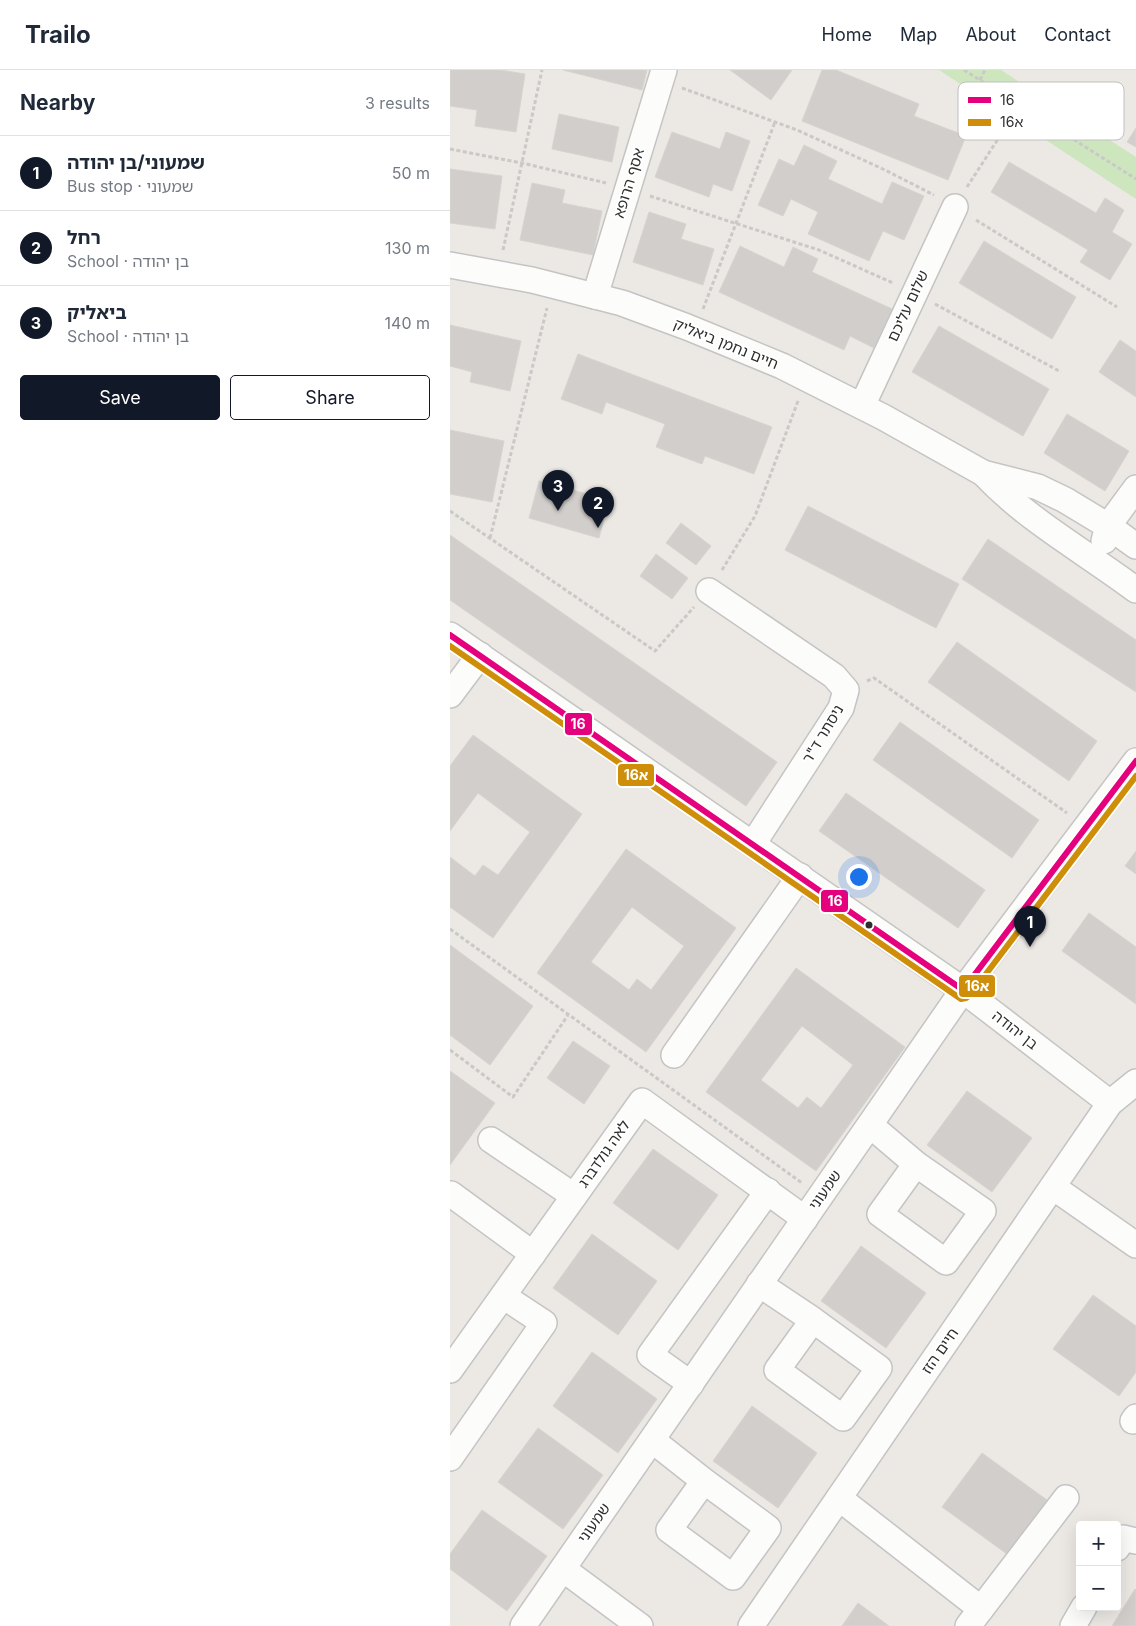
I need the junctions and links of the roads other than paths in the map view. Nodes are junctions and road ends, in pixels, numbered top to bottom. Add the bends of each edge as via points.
1 (662, 75) edge
2 (955, 207) road end
3 (450, 266) edge
4 (595, 296) junction
5 (862, 406) junction
6 (982, 472) junction
7 (1136, 488) edge
8 (1108, 526) junction
9 (1134, 540) edge
10 (1099, 563) junction
11 (1136, 590) edge
12 (709, 592) road end
13 (450, 635) edge
14 (480, 656) junction
15 (450, 695) edge
16 (1136, 761) edge
17 (753, 844) junction
18 (800, 876) junction
19 (964, 990) junction
20 (674, 1055) dead end
21 (1136, 1082) edge
22 (1110, 1103) junction
23 (870, 1125) junction
24 (491, 1140) dead end
25 (916, 1164) dead end
26 (1053, 1187) junction
27 (768, 1191) junction
28 (451, 1194) dead end
29 (574, 1196) junction
30 (805, 1219) junction
31 (1136, 1245) edge
32 (533, 1254) junction
33 (759, 1284) junction
34 (503, 1296) junction
35 (813, 1320) dead end
36 (450, 1370) edge
37 (691, 1384) junction
38 (652, 1440) junction
39 (450, 1458) edge
40 (704, 1481) dead end
41 (839, 1498) junction
42 (1066, 1498) dead end
43 (1121, 1541) edge
44 (1136, 1541) edge
45 (563, 1569) junction
46 (1082, 1611) edge
47 (974, 1617) edge
48 (523, 1626) edge
49 (640, 1626) edge
50 (751, 1626) edge
51 (1073, 1626) edge

1 - 4 street, אסף הרופא
2 - 5 street, שלום עליכם
3 - 4 street, חיים נחמן ביאליק
4 - 5 street, חיים נחמן ביאליק via 622,303 782,366
5 - 6 street, חיים נחמן ביאליק
6 - 8 street, חיים נחמן ביאליק via 1038,487
6 - 10 street, חיים נחמן ביאליק via 1022,510
7 - 8 street
8 - 9 street, חיים נחמן ביאליק
8 - 10 street
9 - 10 street
10 - 11 street, חיים נחמן ביאליק
12 - 17 street, ניסתר ד"ר via 834,676 846,690 841,708
13 - 14 street, בן יהודה
14 - 15 street
14 - 17 street, בן יהודה
16 - 19 street, שמעוני
17 - 18 street, בן יהודה
18 - 19 street, בן יהודה
18 - 20 street
19 - 22 street, בן יהודה
19 - 23 street, שמעוני
21 - 22 street, חיים הזז
22 - 26 street, חיים הזז
23 - 25 street
23 - 30 street, שמעוני
24 - 29 street
26 - 31 street
26 - 41 street, חיים הזז
27 - 29 street, לאה גולדברג via 642,1101
27 - 30 street, לאה גולדברג
27 - 37 street via 650,1355
28 - 32 street
29 - 32 street, לאה גולדברג
30 - 33 street, שמעוני
32 - 34 street, לאה גולדברג
33 - 35 street
33 - 37 street, שמעוני
34 - 36 street, לאה גולדברג
34 - 39 street via 544,1323
37 - 38 street, שמעוני
38 - 40 street
38 - 45 street, שמעוני
41 - 47 street
41 - 50 street, חיים הזז
42 - 47 street
43 - 44 street via 1123,1538
45 - 48 street, שמעוני
45 - 49 street
46 - 51 street

